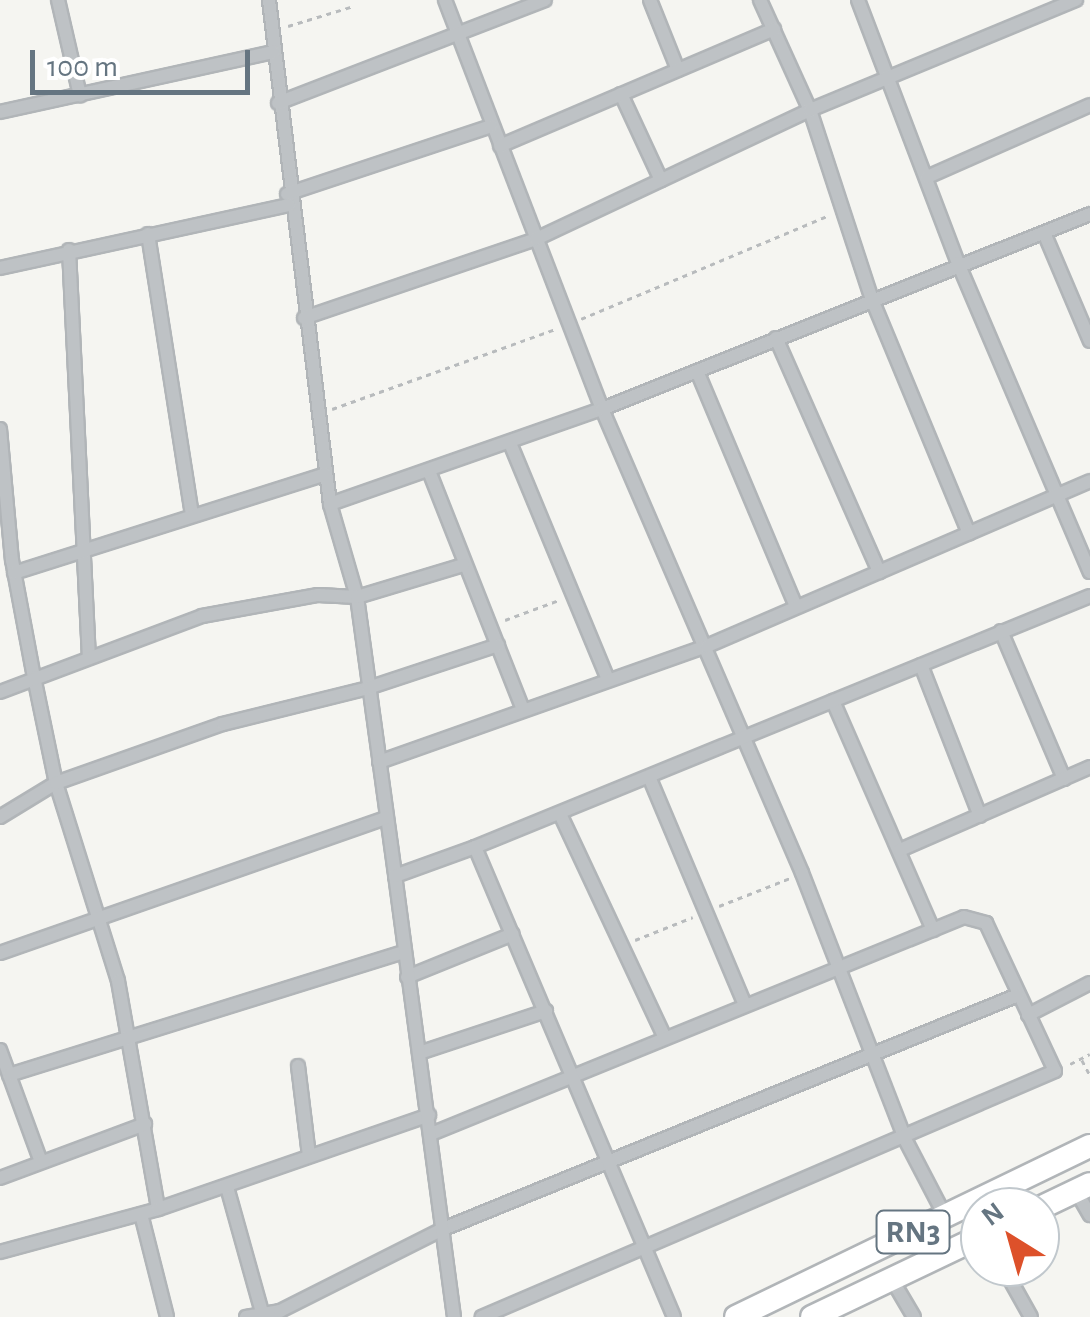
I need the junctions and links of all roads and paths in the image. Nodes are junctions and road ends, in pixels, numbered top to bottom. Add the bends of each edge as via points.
1 (58, 0) edge
2 (268, 0) edge
3 (445, 0) edge
4 (545, 0) edge
5 (650, 0) edge
6 (760, 0) edge
7 (858, 0) edge
8 (1076, 0) edge
9 (354, 6) dead end
10 (774, 29) junction
11 (272, 31) junction
12 (459, 36) junction
13 (274, 52) junction
14 (678, 70) junction
15 (886, 78) junction
16 (621, 94) junction
17 (80, 95) junction
18 (278, 103) junction
19 (1090, 106) edge
20 (810, 110) junction
21 (0, 112) edge
22 (491, 126) junction
23 (500, 146) junction
24 (926, 178) junction
25 (661, 180) junction
26 (288, 199) junction
27 (1090, 214) edge
28 (148, 234) junction
29 (1045, 235) junction
30 (536, 240) junction
31 (69, 250) junction
32 (958, 263) junction
33 (0, 268) edge
34 (872, 297) junction
35 (304, 318) junction
36 (776, 338) junction
37 (1090, 341) edge
38 (697, 371) junction
39 (602, 410) junction
40 (0, 428) edge
41 (510, 443) junction
42 (1, 451) edge
43 (428, 471) junction
44 (326, 474) junction
45 (1090, 481) edge
46 (1058, 495) junction
47 (330, 504) junction
48 (192, 514) junction
49 (969, 534) junction
50 (82, 551) junction
51 (463, 564) junction
52 (8, 566) edge
53 (879, 572) junction
54 (1090, 572) edge
55 (573, 595) junction
56 (1090, 596) edge
57 (357, 598) junction
58 (796, 607) junction
59 (490, 625) junction
60 (1001, 632) junction
61 (498, 645) junction
62 (707, 646) junction
63 (88, 657) junction
64 (921, 665) junction
65 (34, 678) junction
66 (608, 680) junction
67 (368, 688) junction
68 (0, 692) edge
69 (833, 701) junction
70 (523, 710) junction
71 (746, 739) junction
72 (379, 762) junction
73 (1090, 767) edge
74 (1064, 779) junction
75 (650, 780) junction
76 (56, 783) junction
77 (0, 816) edge
78 (561, 816) junction
79 (980, 816) junction
80 (386, 818) junction
81 (476, 847) junction
82 (900, 850) junction
83 (395, 876) junction
84 (102, 917) junction
85 (932, 930) junction
86 (513, 934) junction
87 (404, 952) junction
88 (0, 953) edge
89 (842, 968) junction
90 (407, 977) junction
91 (1090, 983) edge
92 (1018, 996) junction
93 (746, 1005) junction
94 (546, 1011) junction
95 (1028, 1015) junction
96 (129, 1036) junction
97 (665, 1038) junction
98 (0, 1050) edge
99 (419, 1053) junction
100 (1090, 1054) edge
101 (870, 1057) junction
102 (1082, 1058) junction
103 (298, 1066) dead end
104 (1054, 1071) junction
105 (9, 1075) junction
106 (1090, 1075) edge
107 (576, 1076) junction
108 (429, 1115) junction
109 (145, 1124) junction
110 (432, 1134) junction
111 (905, 1139) junction
112 (1090, 1146) edge
113 (309, 1155) junction
114 (41, 1162) junction
115 (604, 1164) junction
116 (0, 1178) edge
117 (228, 1187) junction
118 (1083, 1187) edge
119 (1060, 1198) edge
120 (158, 1209) junction
121 (141, 1214) junction
122 (1090, 1215) edge
123 (945, 1216) junction
124 (443, 1229) junction
125 (960, 1245) edge
126 (643, 1248) junction
127 (0, 1252) edge
128 (891, 1278) junction
129 (1014, 1287) edge
130 (262, 1312) junction
131 (282, 1314) edge
132 (168, 1317) edge
133 (246, 1317) edge
134 (454, 1317) edge
135 (482, 1317) edge
136 (674, 1317) edge
137 (736, 1317) edge
138 (812, 1317) edge
139 (914, 1317) edge
140 (1031, 1317) edge

1 - 17 street
2 - 11 street
3 - 12 street
4 - 12 street
5 - 14 street
6 - 10 street
7 - 15 street
8 - 15 street
9 - 11 path
10 - 14 street
10 - 20 street
11 - 13 street
12 - 18 street
12 - 22 street
13 - 17 street
13 - 18 street
14 - 16 street
15 - 20 street
15 - 24 street
16 - 23 street
16 - 25 street
17 - 21 street
18 - 26 street
19 - 24 street
20 - 25 street
20 - 34 street
22 - 23 street
22 - 26 street
23 - 30 street
24 - 32 street
25 - 30 street
26 - 28 street
26 - 35 street
27 - 29 street
28 - 31 street
28 - 48 street
29 - 32 street
29 - 37 street
30 - 35 street
30 - 39 street
31 - 33 street
31 - 50 street
32 - 34 street
32 - 46 street
34 - 36 street
34 - 49 street
35 - 44 street
36 - 38 street
36 - 53 street
38 - 39 street
38 - 58 street
39 - 41 street
39 - 62 street
40 - 42 street
41 - 43 street
41 - 55 street
42 - 52 street
43 - 47 street
43 - 51 street
44 - 47 street
44 - 48 street
45 - 46 street
46 - 49 street
46 - 54 street
47 - 57 street
48 - 50 street
49 - 53 street
50 - 52 street
50 - 63 street
51 - 57 street
51 - 59 street
52 - 65 street
53 - 58 street
55 - 59 path
55 - 66 street
56 - 60 street
57 - 63 street via 318,595 202,616
57 - 67 street
58 - 62 street
59 - 61 street
60 - 64 street
60 - 74 street
61 - 67 street
61 - 70 street
62 - 66 street
62 - 71 street
63 - 65 street
64 - 69 street
64 - 79 street
65 - 68 street
65 - 76 street
66 - 70 street
67 - 72 street
67 - 76 street via 223,724
69 - 71 street
69 - 82 street
70 - 72 street
71 - 75 street
71 - 89 street
72 - 80 street
73 - 74 street
74 - 79 street
75 - 78 street
75 - 93 street
76 - 77 street
76 - 84 street
78 - 81 street
78 - 97 street
79 - 82 street
80 - 83 street
80 - 84 street
81 - 83 street
81 - 86 street
82 - 85 street
83 - 87 street
84 - 88 street
84 - 96 street
85 - 89 street
85 - 92 street via 964,917 986,924
86 - 90 street
86 - 94 street
87 - 90 street
87 - 96 street
89 - 93 street
89 - 101 street
90 - 99 street
91 - 95 street
92 - 95 street
92 - 101 street
93 - 97 street
94 - 99 street
94 - 107 street
95 - 104 street
96 - 105 street
96 - 109 street
97 - 107 street
98 - 105 street
99 - 108 street
100 - 102 path
101 - 111 street
101 - 115 street
102 - 104 path
102 - 106 path
103 - 113 street
104 - 111 street
105 - 114 street
107 - 110 street
107 - 115 street
108 - 110 street
108 - 113 street
109 - 114 street
109 - 120 street
110 - 124 street
111 - 123 street
111 - 126 street
112 - 123 highway, RN3
113 - 117 street
114 - 116 street
115 - 124 street
115 - 126 street
117 - 120 street
117 - 130 street
118 - 119 highway
118 - 122 street
120 - 121 street
121 - 127 street
121 - 132 street
123 - 137 highway, RN3
124 - 131 street
124 - 134 street
125 - 128 highway, RN3
126 - 135 street
126 - 136 street
128 - 138 highway, RN3
128 - 139 street
129 - 140 street
130 - 131 street
130 - 133 street

